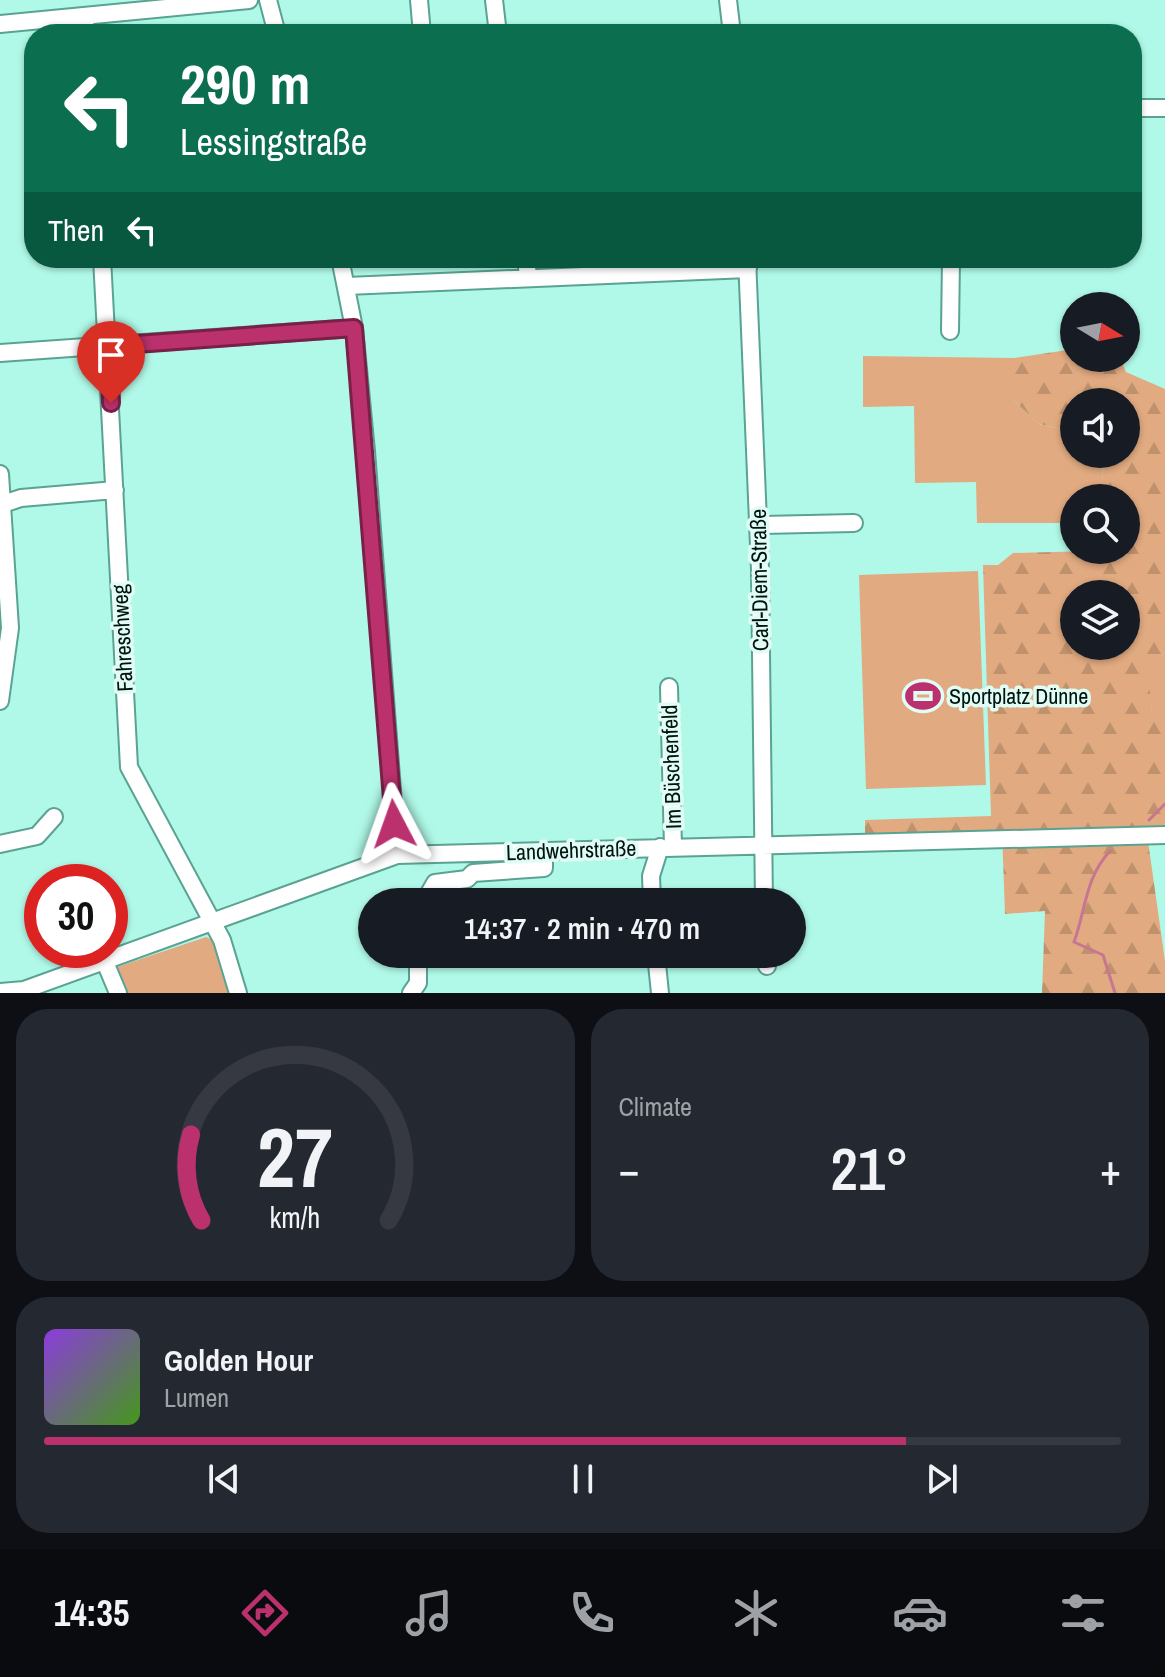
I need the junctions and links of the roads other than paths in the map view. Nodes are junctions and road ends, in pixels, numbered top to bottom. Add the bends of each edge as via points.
1 (249, 0) edge
2 (268, 0) edge
3 (419, 0) edge
4 (494, 0) edge
5 (728, 0) edge
6 (163, 4) edge
7 (85, 16) junction
8 (0, 24) edge
9 (85, 24) edge
10 (274, 24) edge
11 (421, 24) edge
12 (497, 24) edge
13 (731, 24) edge
14 (1142, 108) edge
15 (1165, 108) edge
16 (103, 268) edge
17 (342, 268) edge
18 (527, 268) edge
19 (680, 268) edge
20 (748, 268) edge
21 (951, 268) edge
22 (528, 277) junction
23 (347, 286) junction
24 (354, 328) junction
25 (950, 331) dead end
26 (109, 346) junction
27 (0, 353) edge
28 (0, 474) edge
29 (115, 490) junction
30 (1, 505) edge
31 (854, 523) dead end
32 (758, 525) junction
33 (669, 687) dead end
34 (0, 701) edge
35 (54, 817) dead end
36 (1165, 835) edge
37 (0, 844) edge
38 (667, 847) junction
39 (762, 847) junction
40 (544, 851) junction
41 (434, 854) junction
42 (397, 855) junction
43 (435, 883) junction
44 (432, 888) edge
45 (651, 888) edge
46 (763, 888) edge
47 (213, 920) junction
48 (128, 947) edge
49 (74, 968) edge
50 (107, 968) edge
51 (418, 968) edge
52 (657, 968) edge
53 (24, 991) edge
54 (0, 992) edge
55 (118, 993) edge
56 (238, 993) edge
57 (411, 993) edge
58 (660, 993) edge

1 - 6 street
2 - 10 street
3 - 11 street
4 - 12 street
5 - 13 street
6 - 7 street
7 - 8 street
7 - 9 street
14 - 15 street
16 - 26 street, Fahreschweg
17 - 23 street
18 - 22 street
19 - 22 street
20 - 32 street, Carl-Diem-Straße
21 - 25 street
22 - 23 street
23 - 24 street
24 - 26 street
24 - 42 street
26 - 27 street
26 - 29 street, Fahreschweg
28 - 30 street
29 - 30 street via 21,498
29 - 47 street, Fahreschweg via 129,767
30 - 34 street via 10,628
31 - 32 street
32 - 39 street, Carl-Diem-Straße
33 - 38 street, Im Büschenfeld
35 - 37 street via 37,836
36 - 39 street, Landwehrstraße
38 - 39 street, Landwehrstraße
38 - 40 street, Landwehrstraße
38 - 45 street, Im Büschenfeld via 651,876
39 - 46 street, Carl-Diem-Straße
40 - 41 street, Landwehrstraße
40 - 43 street via 544,868 473,873 467,879
41 - 42 street, Landwehrstraße
41 - 43 street
42 - 47 street, Landwehrstraße
43 - 44 street
47 - 48 street, Landwehrstraße
47 - 56 street, Fahreschweg
49 - 53 street, Landwehrstraße
50 - 55 street
51 - 57 street via 418,983
52 - 58 street
53 - 54 street, Landwehrstraße

